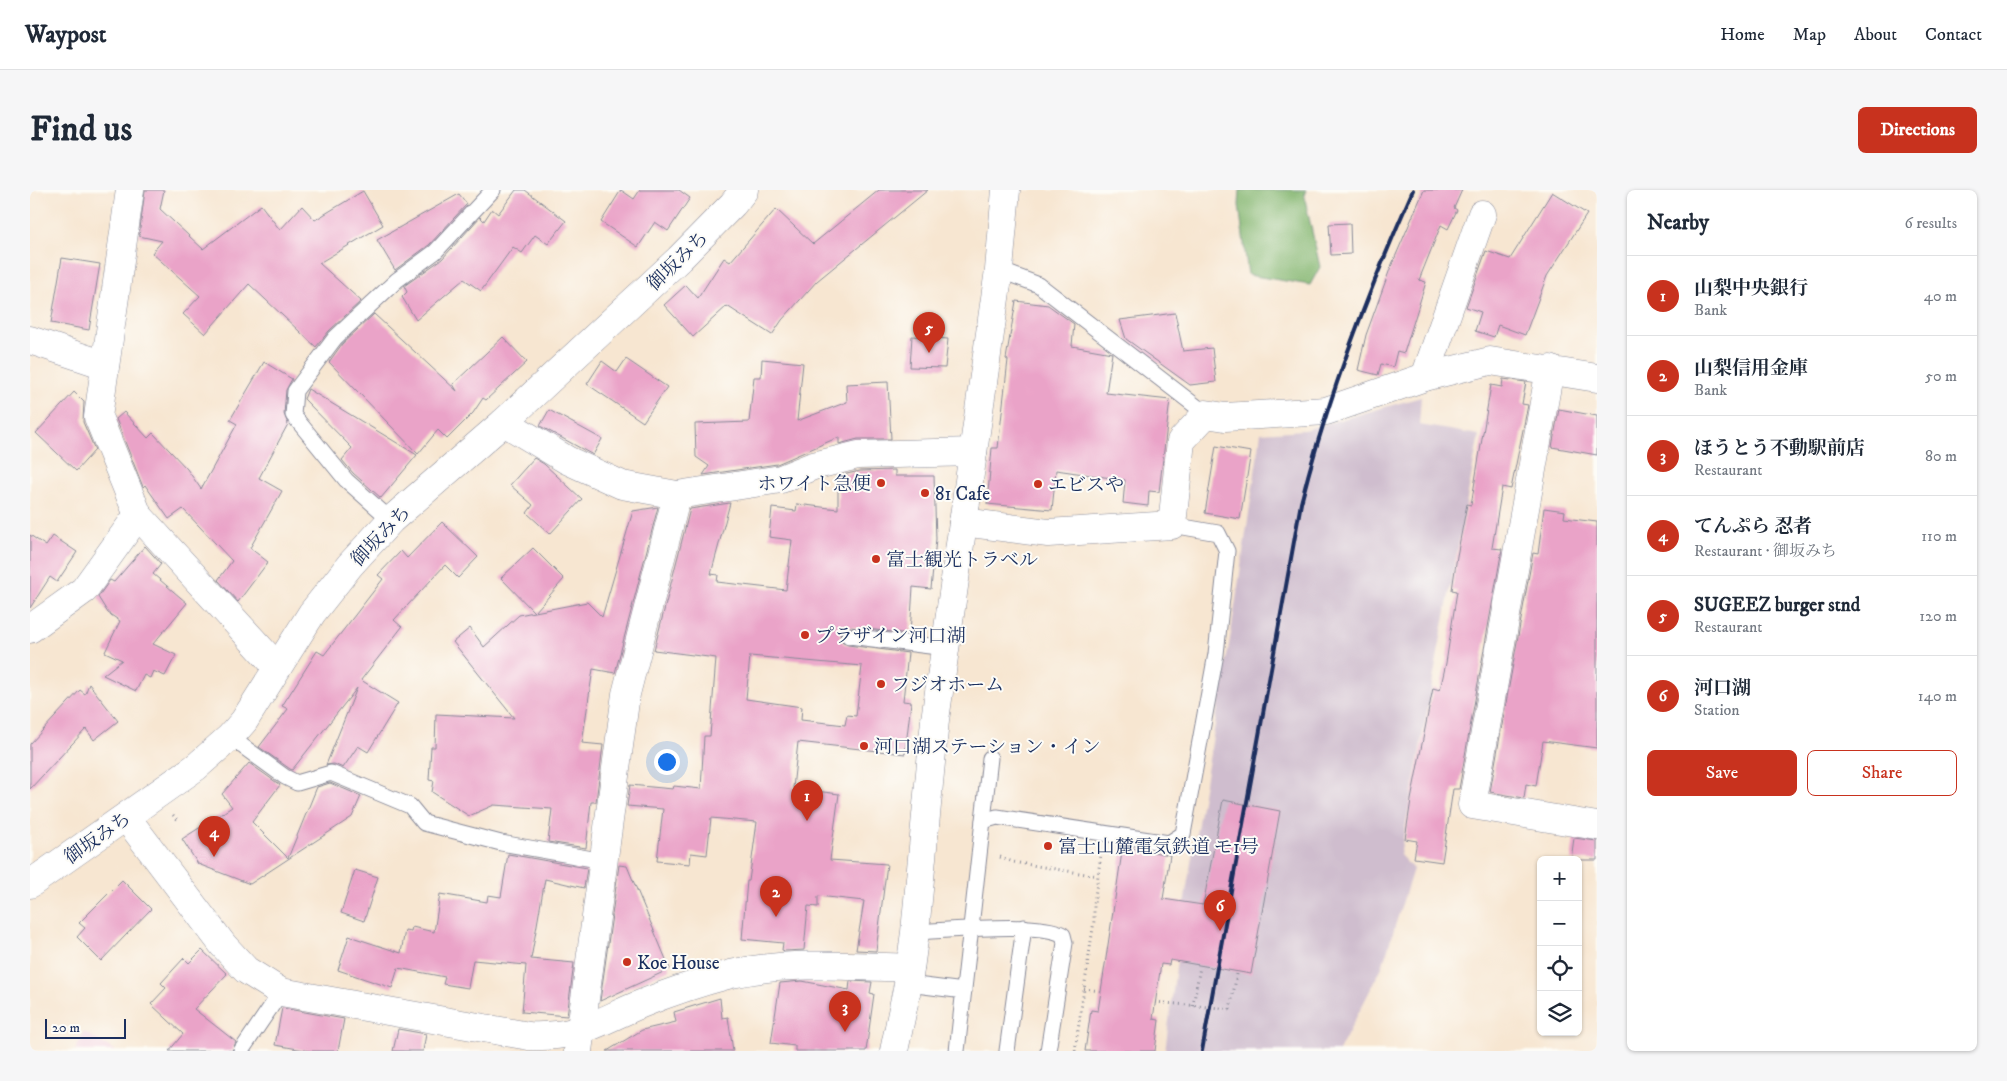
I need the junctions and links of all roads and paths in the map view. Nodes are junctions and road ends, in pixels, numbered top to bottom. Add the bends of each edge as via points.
1 (130, 190) edge
2 (494, 190) edge
3 (744, 190) edge
4 (1006, 190) edge
5 (1482, 214) dead end
6 (999, 270) junction
7 (30, 340) edge
8 (105, 365) junction
9 (1550, 369) junction
10 (1425, 377) junction
11 (1597, 378) edge
12 (1206, 414) junction
13 (504, 422) junction
14 (973, 452) junction
15 (676, 495) junction
16 (138, 516) junction
17 (390, 520) junction
18 (963, 522) junction
19 (1172, 525) junction
20 (30, 630) edge
21 (850, 636) dead end
22 (946, 648) junction
23 (277, 667) junction
24 (230, 737) junction
25 (990, 758) dead end
26 (126, 817) junction
27 (983, 821) junction
28 (1597, 826) edge
29 (1103, 833) junction
30 (979, 853) junction
31 (604, 862) junction
32 (1098, 876) junction
33 (30, 884) edge
34 (1024, 928) junction
35 (971, 930) junction
36 (915, 932) junction
37 (1200, 967) dead end
38 (1237, 974) dead end
39 (909, 976) junction
40 (1084, 989) junction
41 (964, 991) junction
42 (281, 992) junction
43 (1101, 992) dead end
44 (1155, 1002) dead end
45 (1193, 1006) junction
46 (580, 1041) edge
47 (242, 1051) edge
48 (894, 1051) edge
49 (957, 1051) edge
50 (1007, 1051) edge
51 (1048, 1051) edge
52 (1075, 1051) edge

1 - 8 main road
2 - 17 lane via 435,252 397,280 335,338 295,392 293,415 346,480
3 - 13 main road, 御坂みち via 679,260
4 - 6 main road
5 - 10 main road
6 - 12 lane via 1039,285
6 - 14 main road
7 - 8 main road
8 - 16 main road via 98,417
9 - 10 main road via 1490,361
9 - 11 main road
9 - 28 main road via 1472,805
10 - 12 main road via 1326,412 1225,417
12 - 19 main road via 1181,441
13 - 15 main road via 567,460 622,485
13 - 17 main road, 御坂みち
14 - 15 main road via 858,455 780,479
14 - 18 main road
15 - 31 main road via 626,694
16 - 20 main road via 84,590
16 - 23 main road
17 - 23 main road, 御坂みち via 312,613
18 - 19 main road via 1048,533
18 - 22 main road
19 - 29 lane via 1218,533 1227,551 1216,654 1183,834 1169,842
21 - 22 lane
22 - 36 main road via 935,720
23 - 24 main road, 御坂みち via 244,721
24 - 26 main road, 御坂みち via 196,768
24 - 31 lane via 285,778 297,783 331,773 410,806 424,823 501,843
25 - 27 lane
26 - 33 main road, 御坂みち
26 - 42 main road via 223,945 246,970
27 - 29 lane via 997,818
27 - 30 lane
29 - 32 path
30 - 32 path
30 - 35 lane
31 - 46 main road
32 - 40 path
34 - 35 lane
34 - 50 lane
34 - 51 lane via 1057,931 1064,935
35 - 36 lane
35 - 41 lane
36 - 39 main road
37 - 45 path
38 - 45 path via 1230,1009
39 - 41 lane
39 - 46 main road via 836,965 733,974 641,1004
39 - 48 main road
40 - 43 path
40 - 52 path
41 - 49 lane
42 - 46 main road via 529,1036
42 - 47 lane
44 - 45 path

